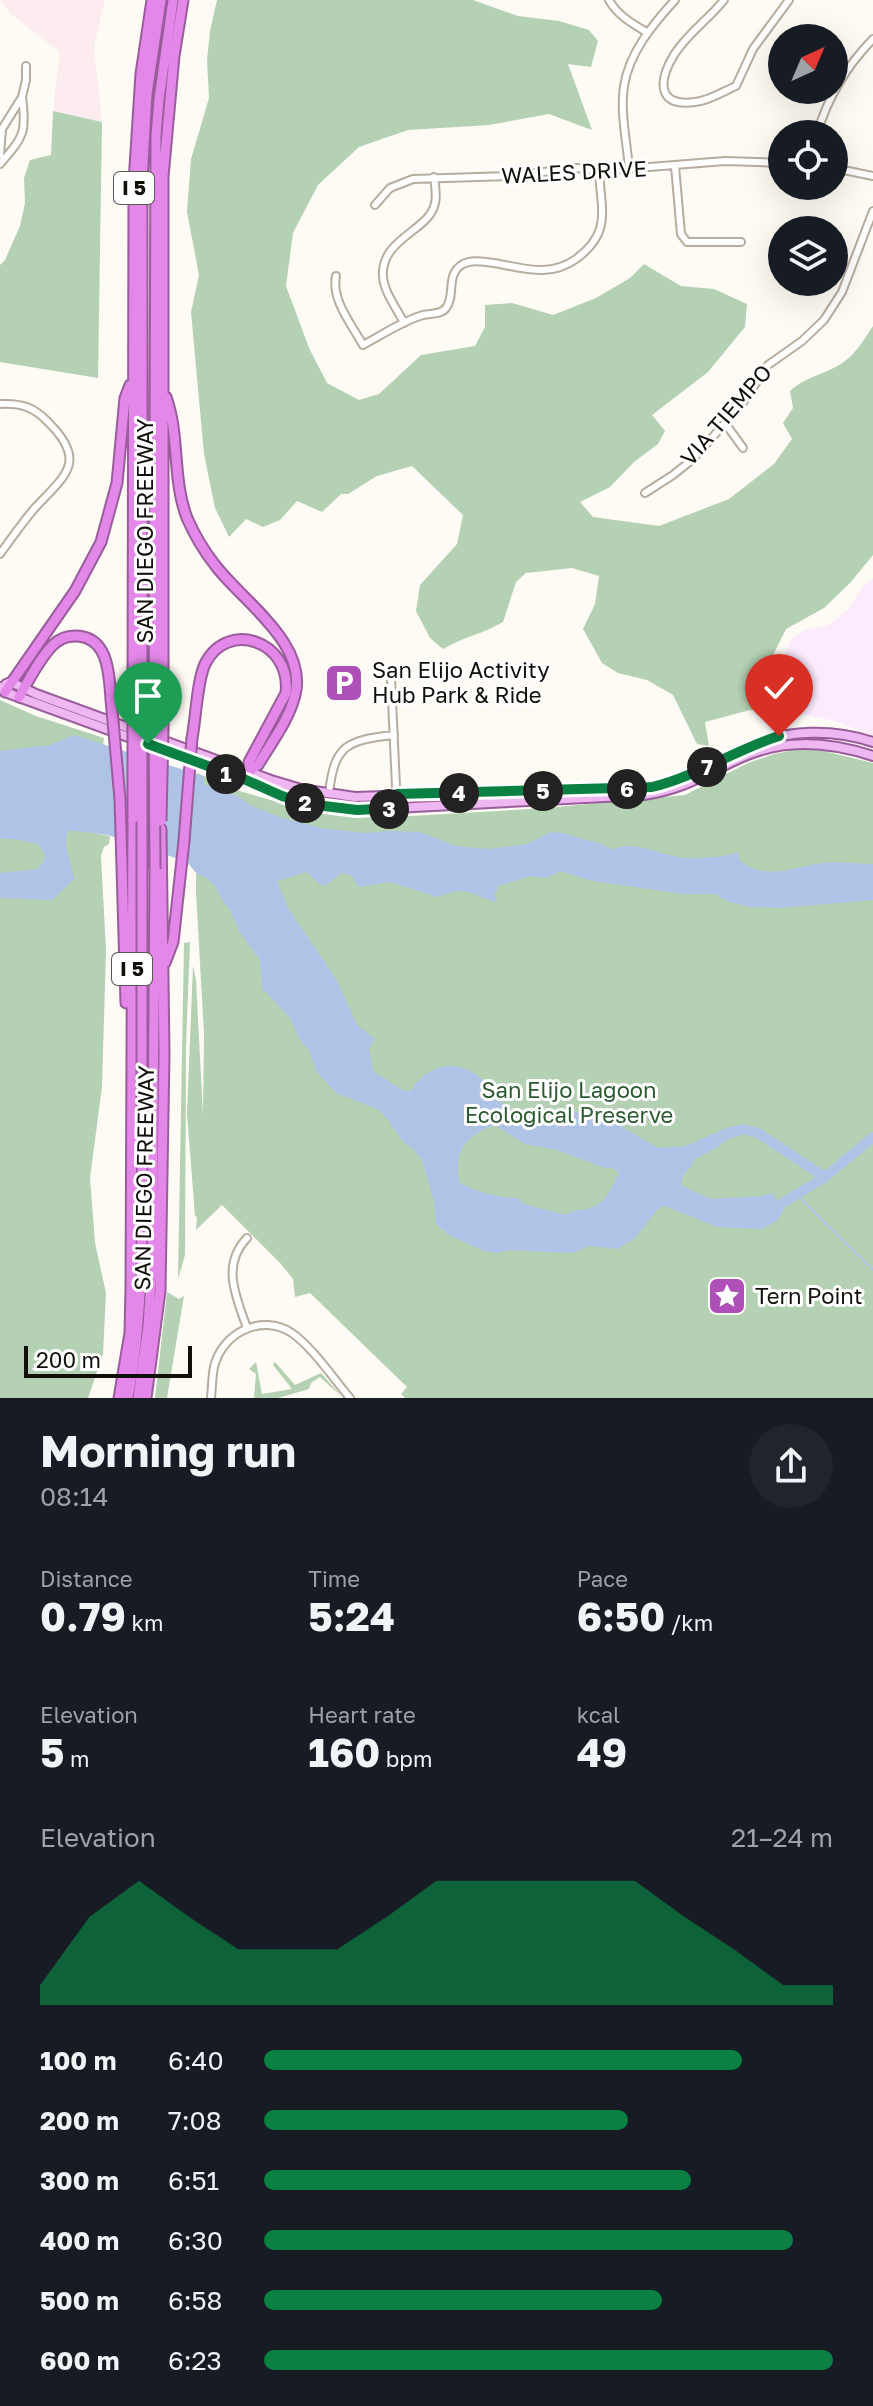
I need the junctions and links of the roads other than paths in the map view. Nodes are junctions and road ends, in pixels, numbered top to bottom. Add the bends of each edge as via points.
1 (152, 0) edge
2 (161, 0) edge
3 (173, 0) edge
4 (183, 0) edge
5 (609, 0) edge
6 (675, 0) edge
7 (724, 0) edge
8 (789, 0) edge
9 (648, 33) junction
10 (873, 39) edge
11 (26, 66) dead end
12 (22, 97) junction
13 (822, 120) edge
14 (0, 155) edge
15 (768, 163) edge
16 (0, 164) edge
17 (675, 166) junction
18 (629, 169) junction
19 (599, 171) junction
20 (848, 171) edge
21 (873, 176) edge
22 (434, 177) junction
23 (375, 205) dead end
24 (873, 211) edge
25 (741, 242) dead end
26 (336, 276) dead end
27 (404, 323) junction
28 (133, 378) junction
29 (163, 388) junction
30 (0, 404) edge
31 (725, 423) junction
32 (743, 448) dead end
33 (645, 493) dead end
34 (0, 554) edge
35 (403, 668) dead end
36 (11, 682) junction
37 (2, 688) edge
38 (22, 693) junction
39 (138, 709) junction
40 (158, 727) junction
41 (394, 735) junction
42 (873, 742) edge
43 (873, 756) edge
44 (248, 776) junction
45 (329, 794) junction
46 (397, 794) junction
47 (397, 808) junction
48 (158, 870) junction
49 (163, 966) junction
50 (131, 1118) junction
51 (247, 1238) dead end
52 (247, 1328) junction
53 (119, 1398) edge
54 (128, 1398) edge
55 (138, 1398) edge
56 (146, 1398) edge
57 (211, 1398) edge
58 (350, 1398) edge

1 - 28 highway, SAN DIEGO FREEWAY / I 5 via 137,119
2 - 39 highway via 143,164
3 - 40 highway via 156,136
4 - 29 highway, SAN DIEGO FREEWAY / I 5 via 163,177
5 - 9 street
6 - 9 street
7 - 8 street via 675,52 662,79 669,98 697,102 736,86 753,49
9 - 18 street via 631,60 624,85
10 - 13 street via 833,93
11 - 12 street
12 - 14 street via 2,129
12 - 16 street via 21,138
15 - 17 street, WALES DRIVE
17 - 18 street, WALES DRIVE
17 - 25 street via 681,234 687,242
18 - 19 street, WALES DRIVE
19 - 22 street, WALES DRIVE
19 - 27 street via 602,226 583,254 558,270 464,264 450,284 446,310
20 - 21 street
22 - 23 street, WALES DRIVE via 397,184
22 - 27 street via 431,213 385,259 385,286
24 - 31 street, VIA TIEMPO via 832,310 768,365
26 - 27 street via 338,300 363,345
28 - 36 highway via 125,398 117,483 101,542 75,591
28 - 39 highway, SAN DIEGO FREEWAY / I 5
29 - 40 highway, SAN DIEGO FREEWAY / I 5
29 - 44 highway via 173,415 177,477 187,518 216,566 284,642 296,671 292,706
30 - 34 street via 23,404 40,413 62,436 70,459 64,478
31 - 32 street
31 - 33 street, VIA TIEMPO via 683,467
35 - 41 street via 391,678
36 - 37 highway
36 - 38 main road
37 - 38 main road
38 - 44 main road
38 - 50 highway, bridge via 55,643 72,635 96,644 104,655 120,799
39 - 50 highway, SAN DIEGO FREEWAY / I 5, bridge
39 - 54 highway, bridge via 142,1121 139,1322
40 - 48 highway, SAN DIEGO FREEWAY / I 5, bridge
41 - 45 street via 363,738 346,747 335,762
41 - 46 street
42 - 46 main road via 830,733 779,736 652,787
43 - 47 main road via 834,745 786,744 737,759 670,791
44 - 45 main road
44 - 47 main road via 308,804
44 - 49 highway, bridge via 249,762 288,681 276,653 256,641 232,641 212,654 202,675 173,942
45 - 46 main road
46 - 47 street
48 - 49 highway, SAN DIEGO FREEWAY / I 5
48 - 55 highway via 152,1265
49 - 56 highway, SAN DIEGO FREEWAY / I 5 via 160,1291
50 - 53 highway, SAN DIEGO FREEWAY / I 5 via 130,1333
51 - 52 street via 231,1273
52 - 57 street via 222,1348
52 - 58 street via 268,1325 291,1333

